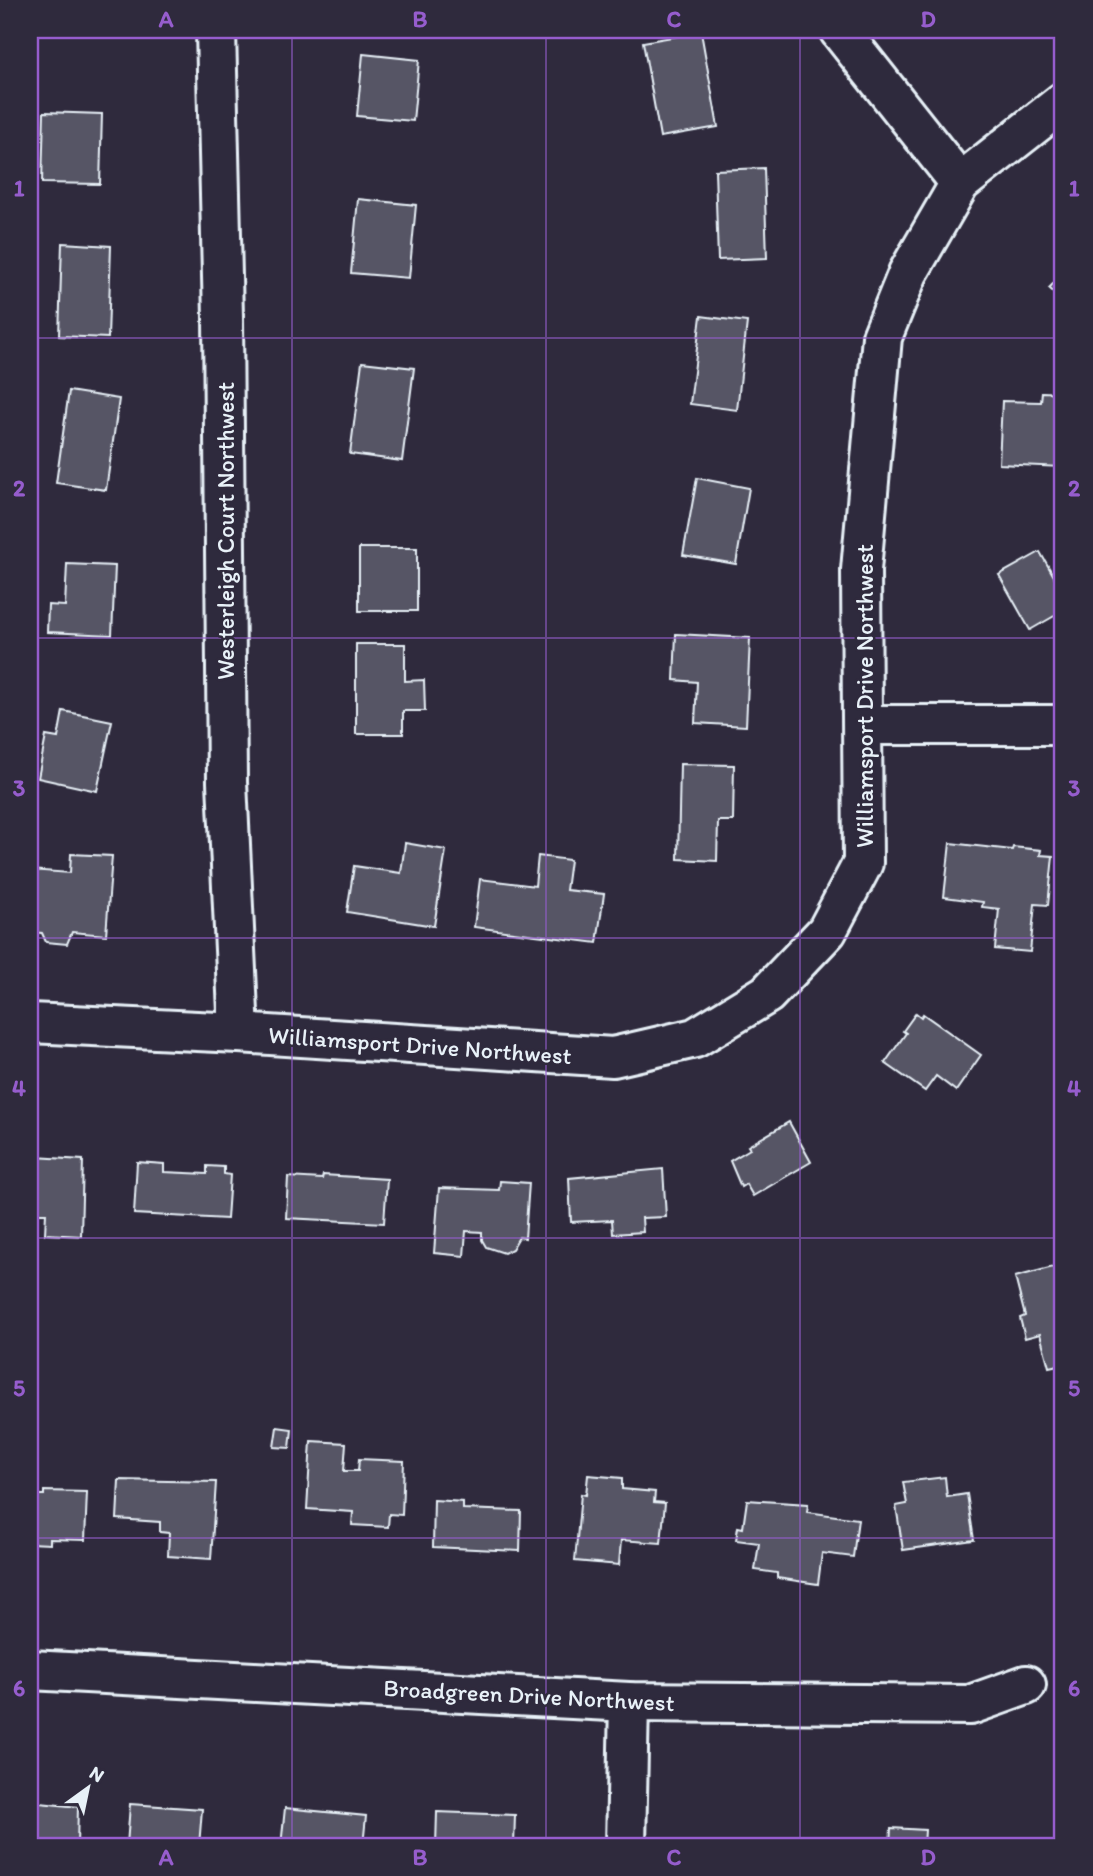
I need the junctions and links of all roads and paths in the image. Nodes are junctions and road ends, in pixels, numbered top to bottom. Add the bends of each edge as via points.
1 (216, 30) edge
2 (839, 30) edge
3 (1063, 102) edge
4 (960, 183) junction
5 (863, 725) junction
6 (1063, 725) edge
7 (30, 1023) edge
8 (239, 1033) junction
9 (30, 1670) edge
10 (1026, 1685) dead end
11 (629, 1702) junction
12 (626, 1846) edge

1 - 8 street, Westerleigh Court Northwest via 227,782
2 - 4 street
3 - 4 street, Williamsport Drive Northwest
4 - 5 street, Williamsport Drive Northwest via 908,273 882,337 861,570
5 - 6 street
5 - 8 street, Williamsport Drive Northwest via 863,863 827,931 766,994 695,1038 613,1057
7 - 8 street, Williamsport Drive Northwest
9 - 11 street, Broadgreen Drive Northwest
10 - 11 street, Broadgreen Drive Northwest via 970,1705
11 - 12 street

